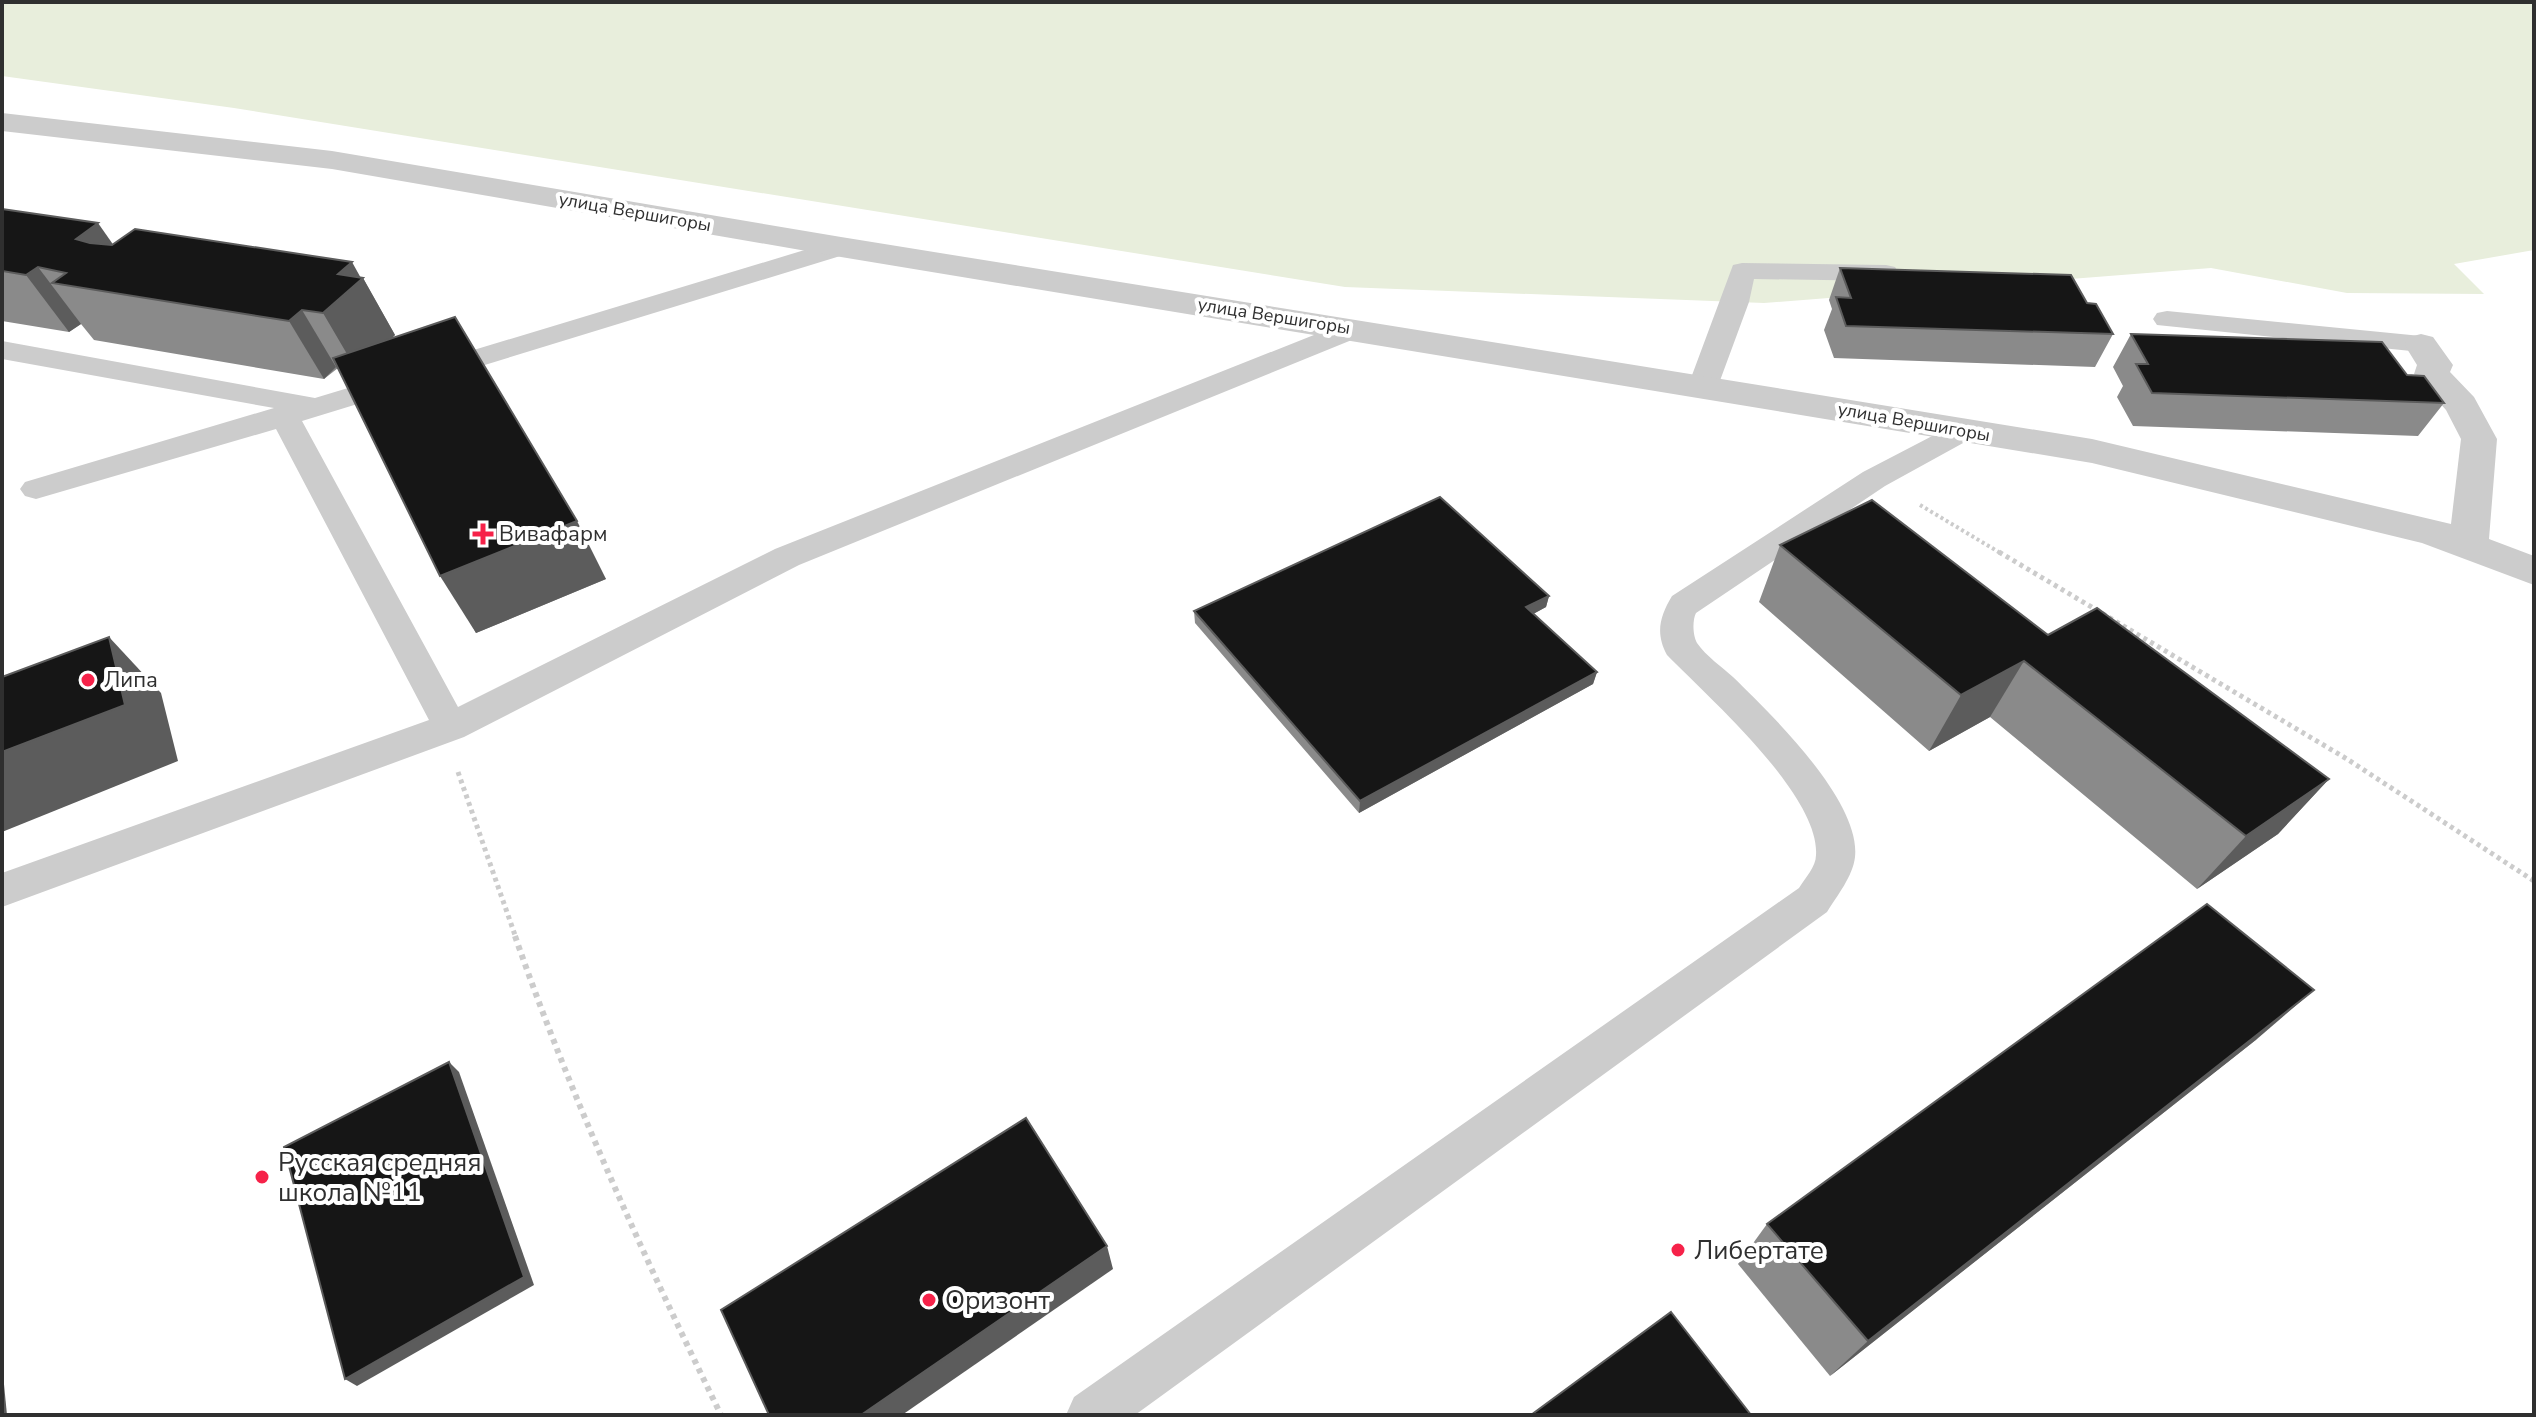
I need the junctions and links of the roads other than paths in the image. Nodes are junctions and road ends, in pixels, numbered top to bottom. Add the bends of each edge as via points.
1 (2, 122) edge
2 (841, 247) junction
3 (1917, 273) edge
4 (2167, 319) dead end
5 (1354, 329) junction
6 (2421, 344) joint
7 (2, 350) edge
8 (1703, 386) junction
9 (298, 411) junction
10 (1963, 430) junction
11 (36, 489) dead end
12 (2468, 547) junction
13 (2534, 571) edge
14 (451, 727) junction
15 (2, 890) edge
16 (1092, 1415) edge

1 - 2 street, улица Вершигоры via 332,160
2 - 5 street, улица Вершигоры
2 - 9 lane
3 - 8 lane via 1742,271
4 - 6 lane
5 - 8 street, улица Вершигоры
5 - 14 lane via 787,557
6 - 12 street via 2435,365 2432,374 2461,405 2479,439
7 - 9 lane
8 - 10 street, улица Вершигоры
9 - 11 lane
9 - 14 lane
10 - 12 street, улица Вершигоры via 2092,451 2366,515
10 - 16 lane via 1874,479 1684,605 1676,619 1679,646 1799,770 1831,821 1836,856 1813,900
12 - 13 street, улица Вершигоры
14 - 15 lane

